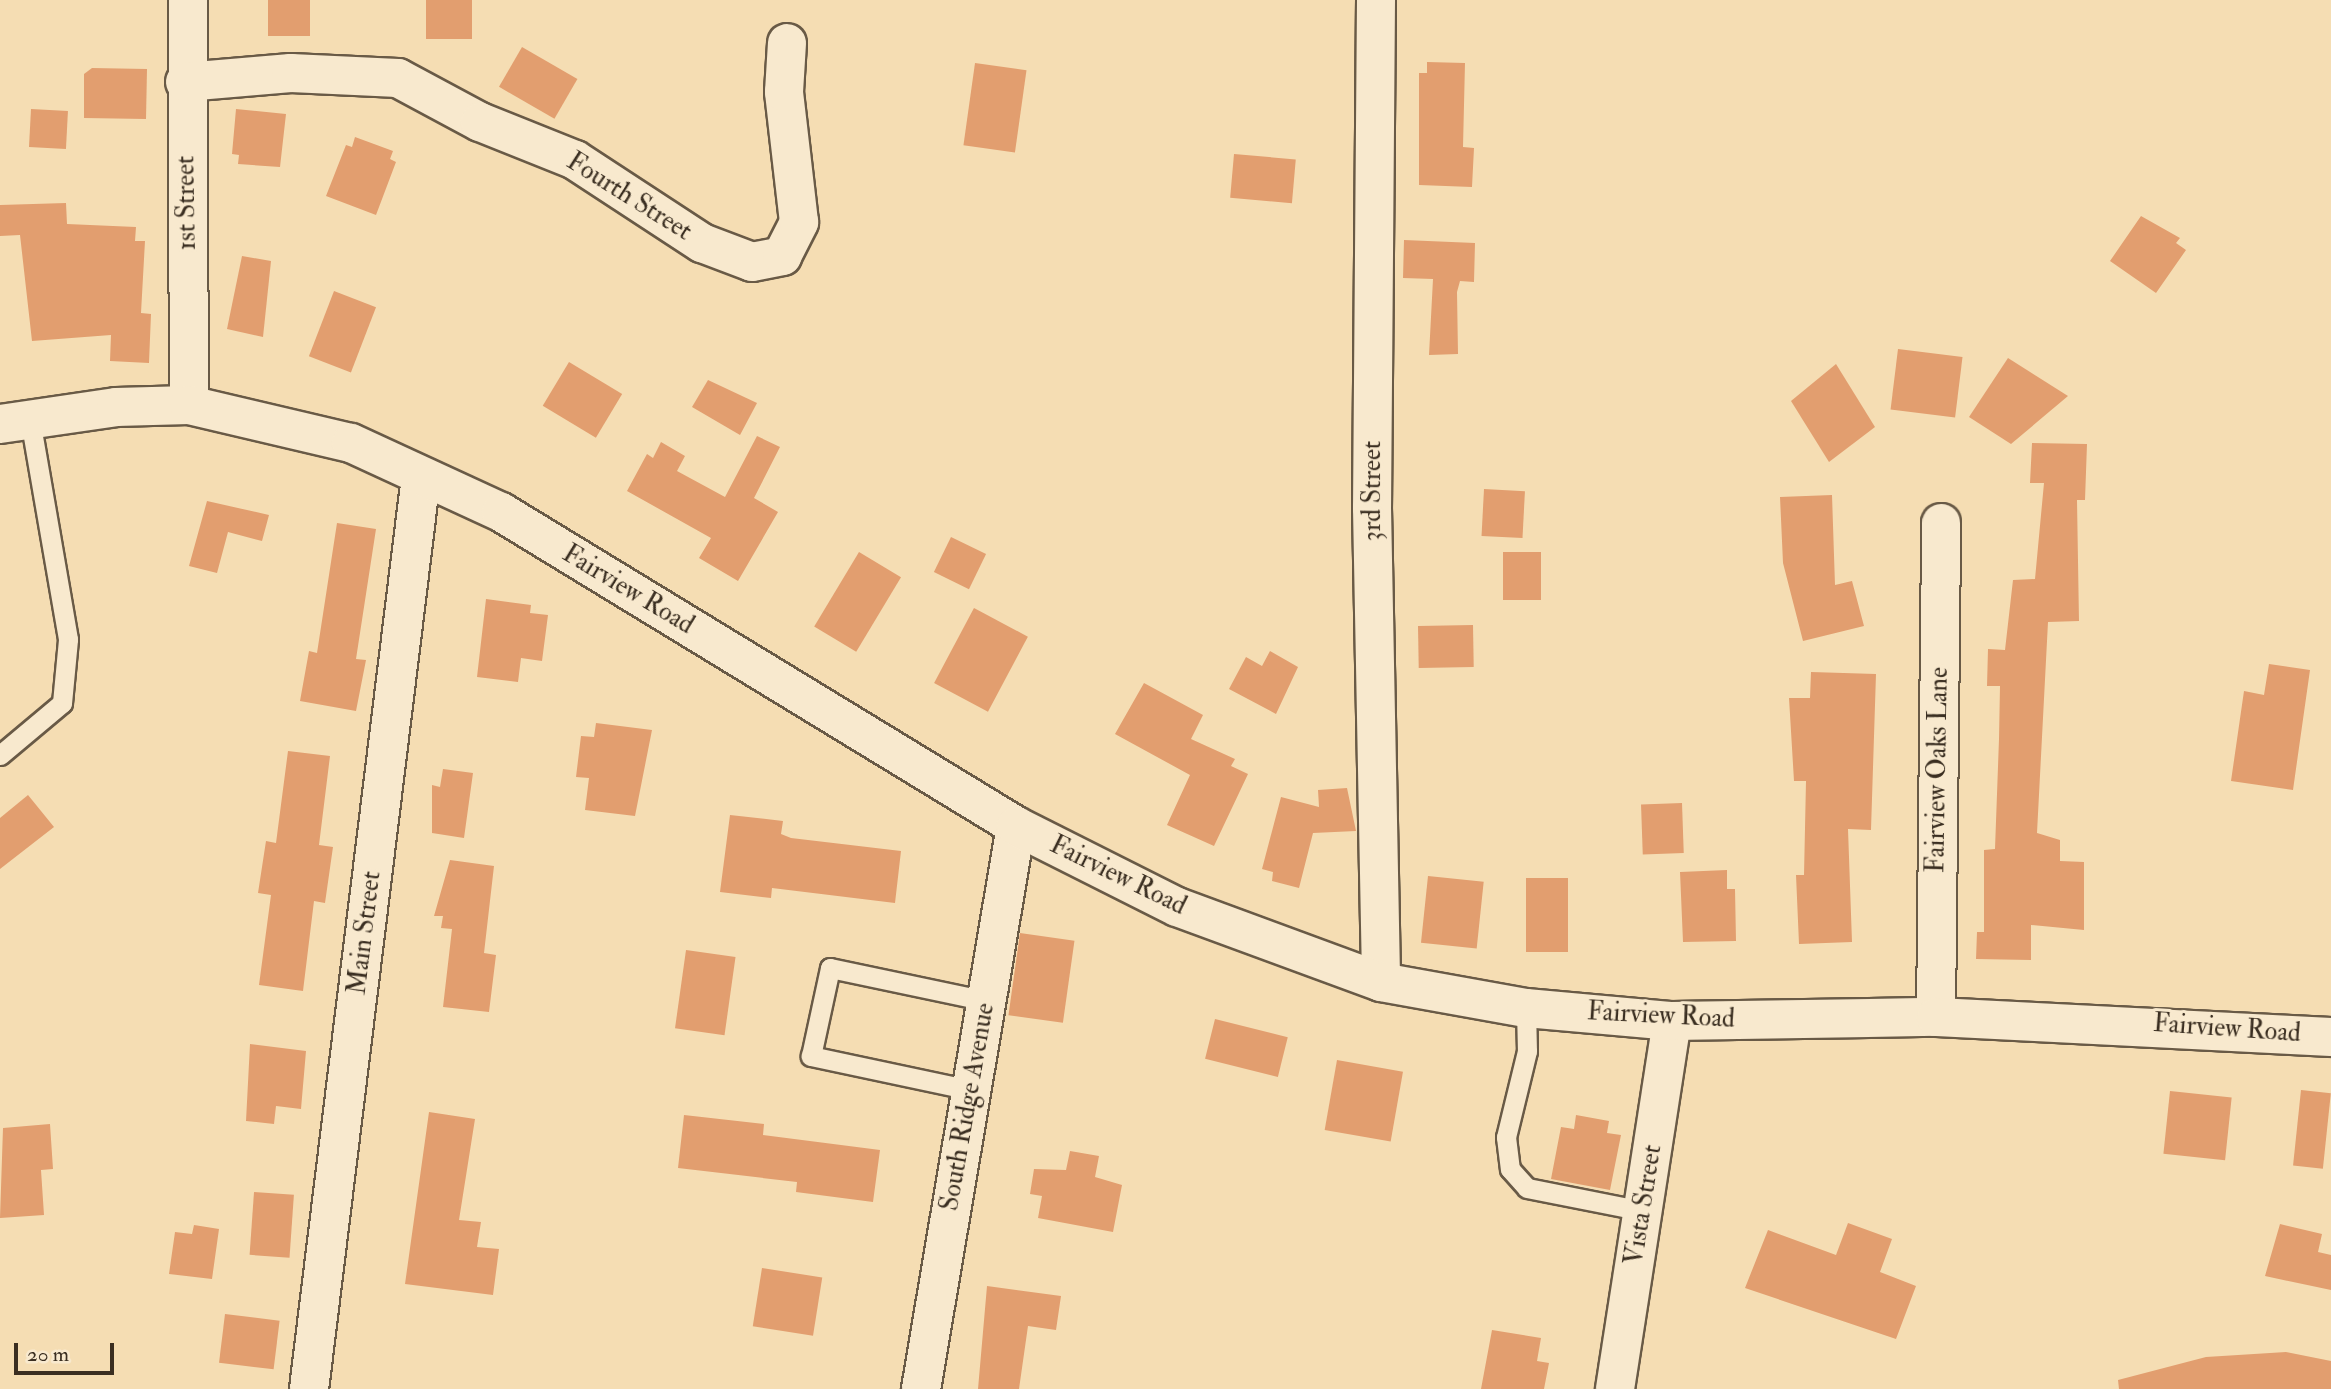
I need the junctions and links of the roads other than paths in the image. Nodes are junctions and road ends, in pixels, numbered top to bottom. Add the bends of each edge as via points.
1 (188, 0) edge
2 (1376, 0) edge
3 (787, 43) dead end
4 (186, 82) junction
5 (189, 405) junction
6 (15, 421) edge
7 (421, 477) junction
8 (1941, 523) dead end
9 (0, 755) edge
10 (1016, 826) junction
11 (1381, 982) junction
12 (986, 1001) junction
13 (1526, 1008) junction
14 (1936, 1017) junction
15 (1672, 1021) junction
16 (2331, 1037) edge
17 (971, 1090) junction
18 (1643, 1211) junction
19 (309, 1389) edge
20 (920, 1389) edge
21 (1615, 1389) edge

1 - 4 street, 1st Street
2 - 11 street, 3rd Street via 1372,508
3 - 4 street, Fourth Street via 784,92 799,222 782,256 760,262 702,243 575,160 480,122 398,78 290,73
4 - 5 street, 1st Street
5 - 6 street, Fairview Road
5 - 7 street, Fairview Road via 351,443
6 - 9 lane via 67,652 62,703
7 - 10 street, Fairview Road via 500,512
7 - 19 street, Main Street
8 - 14 street, Fairview Oaks Lane
10 - 11 street, Fairview Road via 1177,907
10 - 12 street, South Ridge Avenue
11 - 13 street, Fairview Road
12 - 17 street, South Ridge Avenue
12 - 17 lane via 830,968 811,1056
13 - 15 street, Fairview Road
13 - 18 lane via 1527,1052 1506,1138 1510,1169 1527,1188
14 - 15 street, Fairview Road
14 - 16 street, Fairview Road via 2129,1022
15 - 18 street, Vista Street
17 - 20 street, South Ridge Avenue
18 - 21 street, Vista Street

